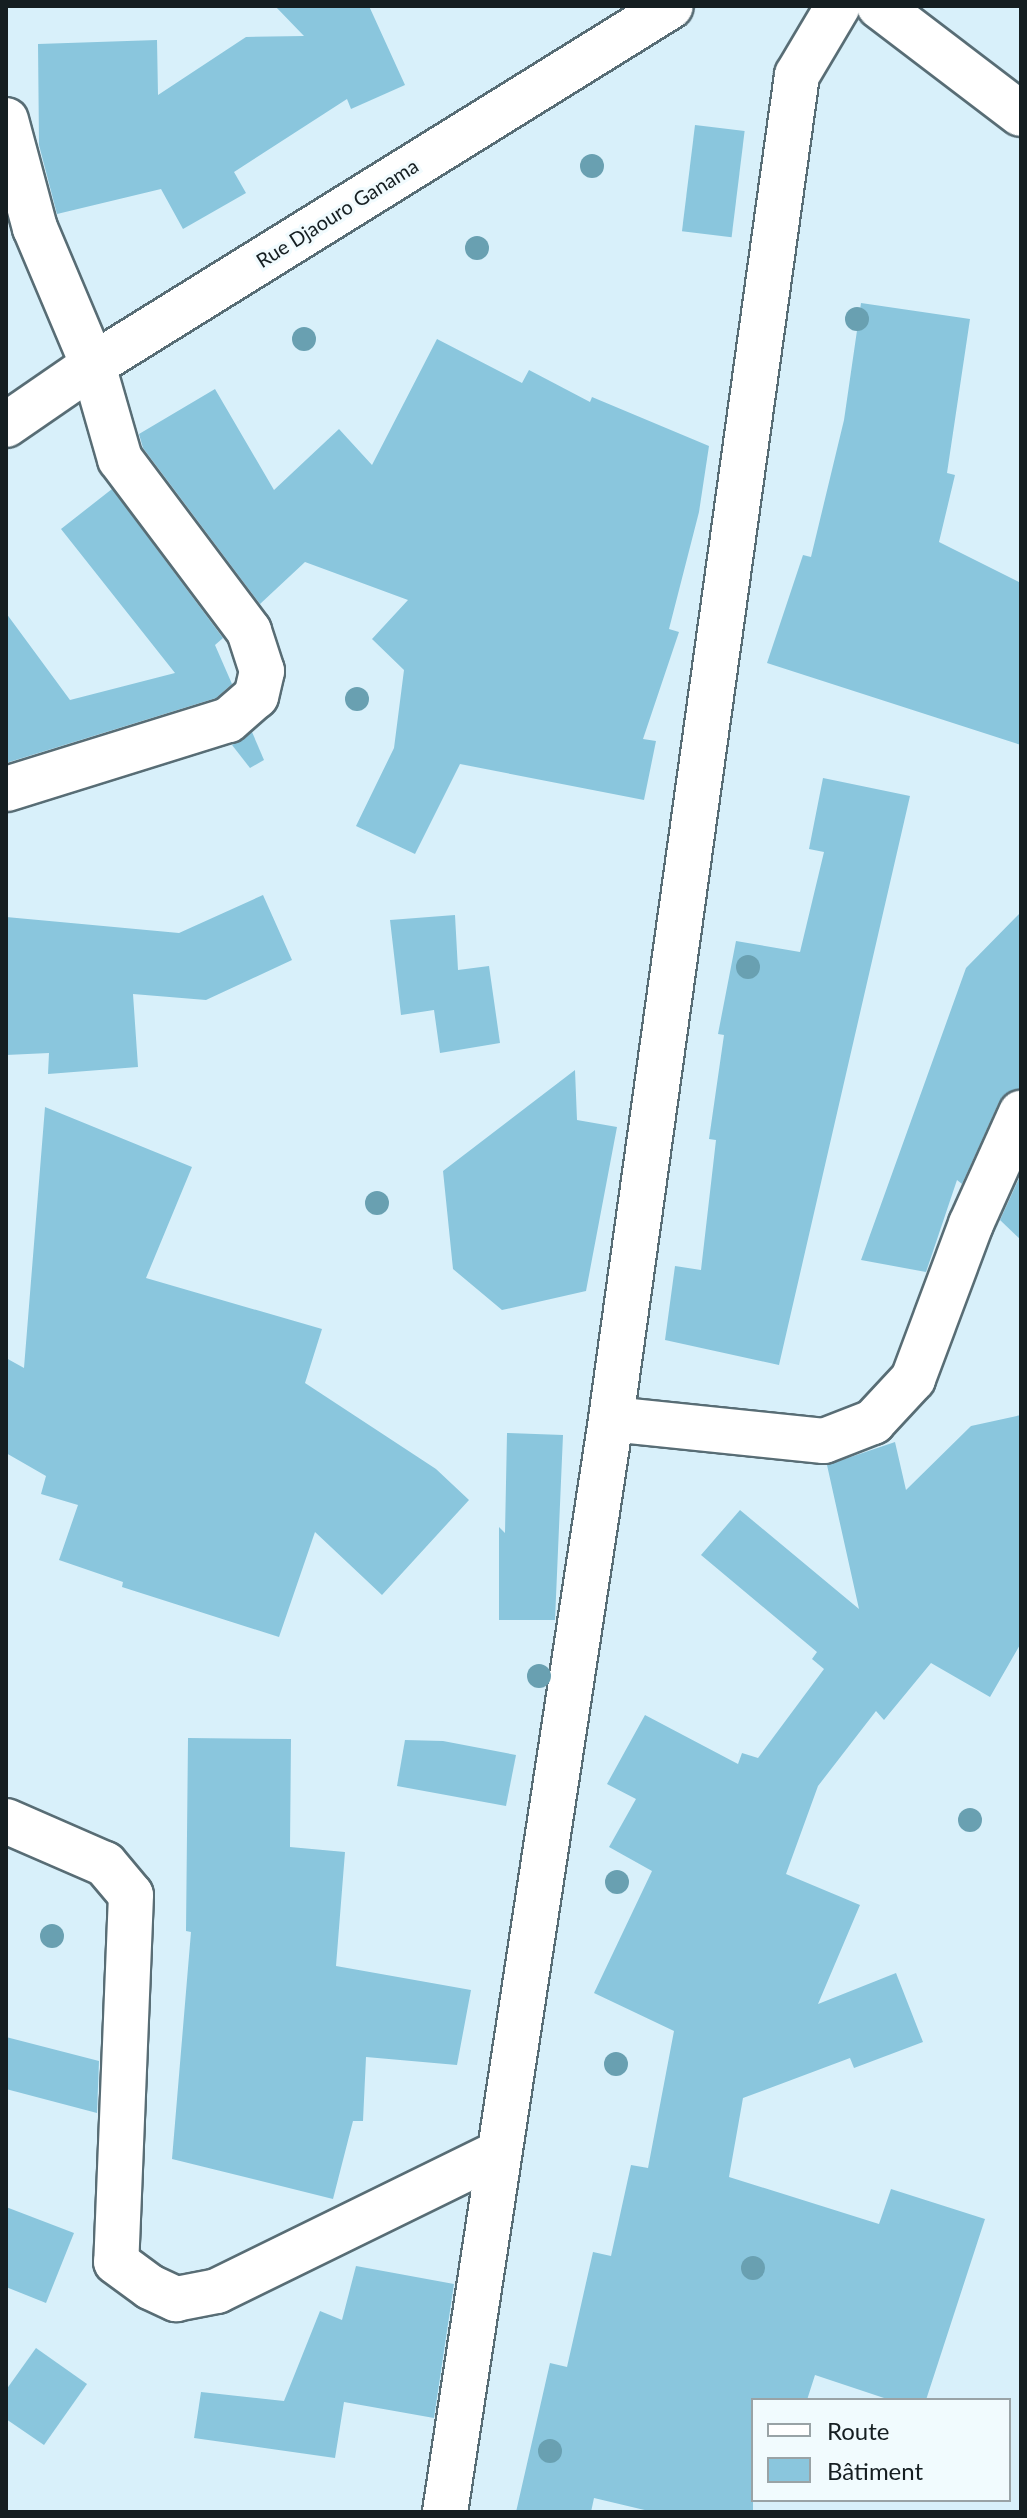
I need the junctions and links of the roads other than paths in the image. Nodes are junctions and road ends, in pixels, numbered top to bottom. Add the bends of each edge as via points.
1 (671, 6) edge
2 (838, 6) edge
3 (879, 6) edge
4 (1021, 114) edge
5 (6, 120) edge
6 (93, 365) junction
7 (6, 425) edge
8 (6, 789) edge
9 (1021, 1113) edge
10 (611, 1419) junction
11 (6, 1821) edge
12 (499, 2153) junction
13 (445, 2512) edge

1 - 6 street, Rue Djaouro Ganama
2 - 10 street via 797,75
3 - 4 street
5 - 6 street via 35,228
6 - 7 street, Rue Djaouro Ganama
6 - 8 street via 120,459 249,631 262,687 237,713 196,734 149,740
9 - 10 street via 976,1211 913,1379 873,1422 824,1441
10 - 12 street
11 - 12 street via 105,1864 131,1895 116,2262 150,2287 176,2299 217,2291
12 - 13 street

